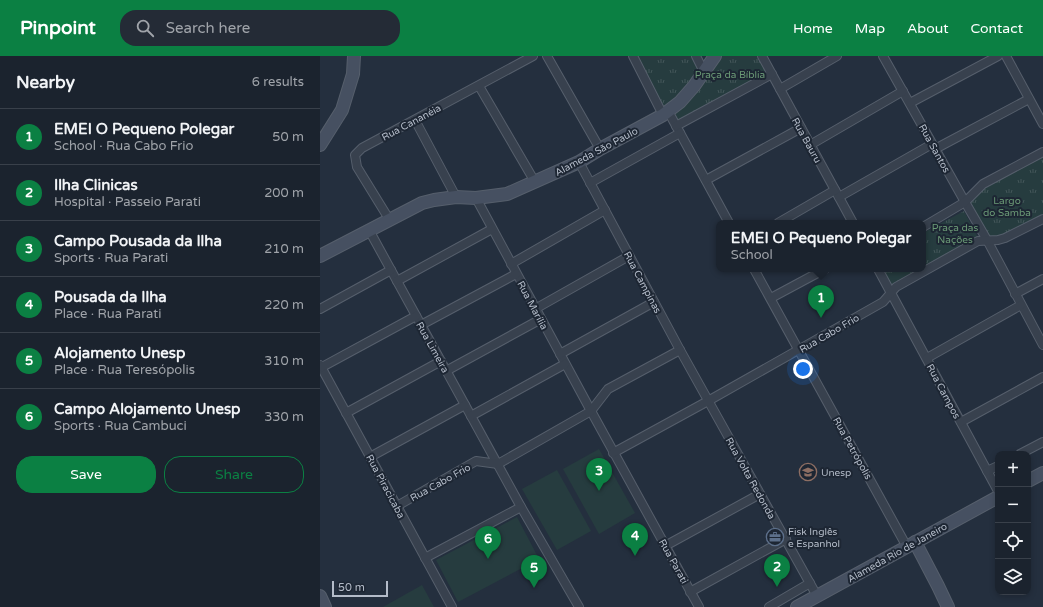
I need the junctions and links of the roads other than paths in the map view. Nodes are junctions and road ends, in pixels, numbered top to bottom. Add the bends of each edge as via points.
1 (354, 56) edge
2 (532, 56) edge
3 (547, 56) edge
4 (633, 56) edge
5 (696, 56) edge
6 (715, 56) edge
7 (762, 56) edge
8 (837, 56) edge
9 (998, 56) edge
10 (1006, 56) edge
11 (886, 57) edge
12 (704, 72) junction
13 (772, 74) junction
14 (479, 86) junction
15 (780, 89) junction
16 (903, 91) junction
17 (1029, 99) junction
18 (910, 103) junction
19 (665, 113) junction
20 (415, 120) junction
21 (1043, 124) edge
22 (801, 128) junction
23 (678, 129) junction
24 (320, 145) edge
25 (810, 145) junction
26 (934, 146) junction
27 (600, 149) junction
28 (1043, 152) edge
29 (579, 162) junction
30 (706, 180) junction
31 (535, 182) junction
32 (590, 183) junction
33 (837, 194) junction
34 (456, 197) junction
35 (476, 198) junction
36 (965, 202) junction
37 (605, 210) junction
38 (1043, 218) edge
39 (389, 219) junction
40 (727, 220) edge
41 (784, 220) edge
42 (852, 220) edge
43 (926, 225) edge
44 (492, 229) junction
45 (369, 230) junction
46 (987, 240) junction
47 (320, 256) edge
48 (630, 256) junction
49 (511, 264) junction
50 (391, 270) junction
51 (926, 270) edge
52 (756, 272) edge
53 (819, 272) edge
54 (880, 272) edge
55 (923, 272) edge
56 (516, 274) junction
57 (1043, 279) edge
58 (397, 281) junction
59 (890, 292) junction
60 (1015, 294) junction
61 (770, 298) junction
62 (654, 302) junction
63 (1021, 305) junction
64 (320, 309) edge
65 (536, 309) junction
66 (416, 316) junction
67 (541, 319) junction
68 (421, 326) junction
69 (1042, 340) edge
70 (680, 350) junction
71 (799, 350) junction
72 (560, 354) junction
73 (927, 358) junction
74 (441, 361) junction
75 (565, 364) junction
76 (321, 366) edge
77 (446, 371) junction
78 (1043, 377) edge
79 (708, 401) junction
80 (465, 405) junction
81 (591, 411) junction
82 (346, 413) junction
83 (471, 416) junction
84 (961, 422) junction
85 (1043, 442) edge
86 (1026, 451) edge
87 (613, 453) junction
88 (370, 457) junction
89 (498, 464) junction
90 (995, 468) edge
91 (988, 471) junction
92 (1043, 473) edge
93 (1031, 479) edge
94 (996, 487) edge
95 (760, 494) junction
96 (995, 500) edge
97 (397, 506) junction
98 (521, 507) junction
99 (786, 540) junction
100 (911, 544) junction
101 (665, 546) junction
102 (425, 558) junction
103 (810, 584) junction
104 (690, 592) junction
105 (320, 596) edge
106 (817, 596) junction
107 (325, 607) edge
108 (452, 607) edge
109 (579, 607) edge
110 (699, 607) edge
111 (769, 607) edge
112 (797, 607) edge
113 (948, 607) edge

1 - 24 street via 353,74 342,110
2 - 14 street, Rua Cananéia
3 - 27 street
4 - 19 street
5 - 12 street
6 - 12 street, Alameda São Paulo
7 - 13 street, Rua Bauru
8 - 15 street
9 - 18 street
10 - 17 street
11 - 16 street, Rua Santos
12 - 19 street, Alameda São Paulo via 680,102
13 - 15 street, Rua Bauru
13 - 23 street
14 - 20 street, Rua Cananéia
14 - 31 street
15 - 22 street, Rua Bauru
16 - 18 street, Rua Santos
16 - 25 street
17 - 21 street
17 - 26 street
18 - 26 street, Rua Santos
19 - 23 street
19 - 27 street, Alameda São Paulo
20 - 34 street
20 - 39 street, Rua Cananéia via 362,148 355,155 357,167
22 - 25 street, Rua Bauru
22 - 30 street
23 - 30 street
23 - 32 street
25 - 33 street, Rua Bauru
26 - 33 street
26 - 36 street, Rua Santos
27 - 29 street, Alameda São Paulo
28 - 36 street via 983,184
29 - 31 street, Alameda São Paulo
29 - 32 street, Rua Campinas
30 - 40 street
31 - 35 street, Alameda São Paulo via 507,194
32 - 37 street, Rua Campinas
33 - 41 street
33 - 42 street, Rua Bauru
34 - 35 street, Alameda São Paulo
34 - 39 street, Alameda São Paulo via 422,203
35 - 44 street, Rua Marília
36 - 43 street
36 - 46 street, Rua Santos
37 - 48 street, Rua Campinas
37 - 49 street
38 - 46 street, Rua Cabo Frio via 1005,238
39 - 45 street, Alameda São Paulo
44 - 49 street, Rua Marília
44 - 58 street
45 - 47 street, Alameda São Paulo
45 - 50 street, Rua Limeira
46 - 51 street, Rua Cabo Frio via 978,241
46 - 60 street, Rua Santos
48 - 62 street, Rua Campinas
48 - 65 street
49 - 56 street, Rua Marília
50 - 58 street, Rua Limeira
50 - 64 street
52 - 61 street, Rua Petrópolis
53 - 61 street
54 - 59 street
55 - 59 street, Rua Cabo Frio
56 - 65 street, Rua Marília
56 - 68 street
57 - 60 street
58 - 66 street, Rua Limeira
59 - 71 street, Rua Cabo Frio via 883,302
59 - 73 street, Rua Campos
60 - 63 street, Rua Santos
61 - 71 street, Rua Petrópolis
62 - 70 street, Rua Campinas
62 - 72 street
63 - 69 street, Rua Santos
63 - 73 street
65 - 67 street, Rua Marília
66 - 68 street, Rua Limeira
66 - 76 street
67 - 72 street, Rua Marília
67 - 77 street
68 - 74 street, Rua Limeira
70 - 79 street, Rua Campinas
70 - 81 street via 608,389
71 - 79 street, Rua Cabo Frio
71 - 100 street, Rua Petrópolis
72 - 75 street, Rua Marília
73 - 84 street, Rua Campos
74 - 77 street, Rua Limeira
74 - 82 street
75 - 81 street, Rua Marília
75 - 83 street
76 - 82 street, Rua Piracicaba
77 - 80 street, Rua Limeira
78 - 84 street
79 - 87 street, Rua Cabo Frio
79 - 95 street, Rua Volta Redonda
80 - 83 street, Rua Limeira
80 - 88 street
81 - 87 street, Rua Parati
81 - 89 street
82 - 88 street, Rua Piracicaba
83 - 89 street, Rua Limeira
84 - 91 street, Rua Campos
85 - 86 street
87 - 101 street, Rua Parati
88 - 97 street, Rua Piracicaba
89 - 97 street, Rua Cabo Frio via 476,461
89 - 98 street, Rua Limeira
90 - 91 street
91 - 94 street, Rua Campos
92 - 93 street
95 - 99 street, Rua Volta Redonda
95 - 101 street
96 - 100 street, Alameda Rio de Janeiro
97 - 102 street, Rua Piracicaba
98 - 102 street
98 - 109 street, Rua Limeira
99 - 103 street, Rua Volta Redonda
99 - 104 street
100 - 106 street, Alameda Rio de Janeiro
100 - 113 street via 938,586
101 - 104 street, Rua Parati
102 - 108 street, Rua Piracicaba
103 - 106 street, Rua Volta Redonda
103 - 111 street
104 - 110 street, Rua Parati
105 - 107 street
106 - 112 street, Alameda Rio de Janeiro

